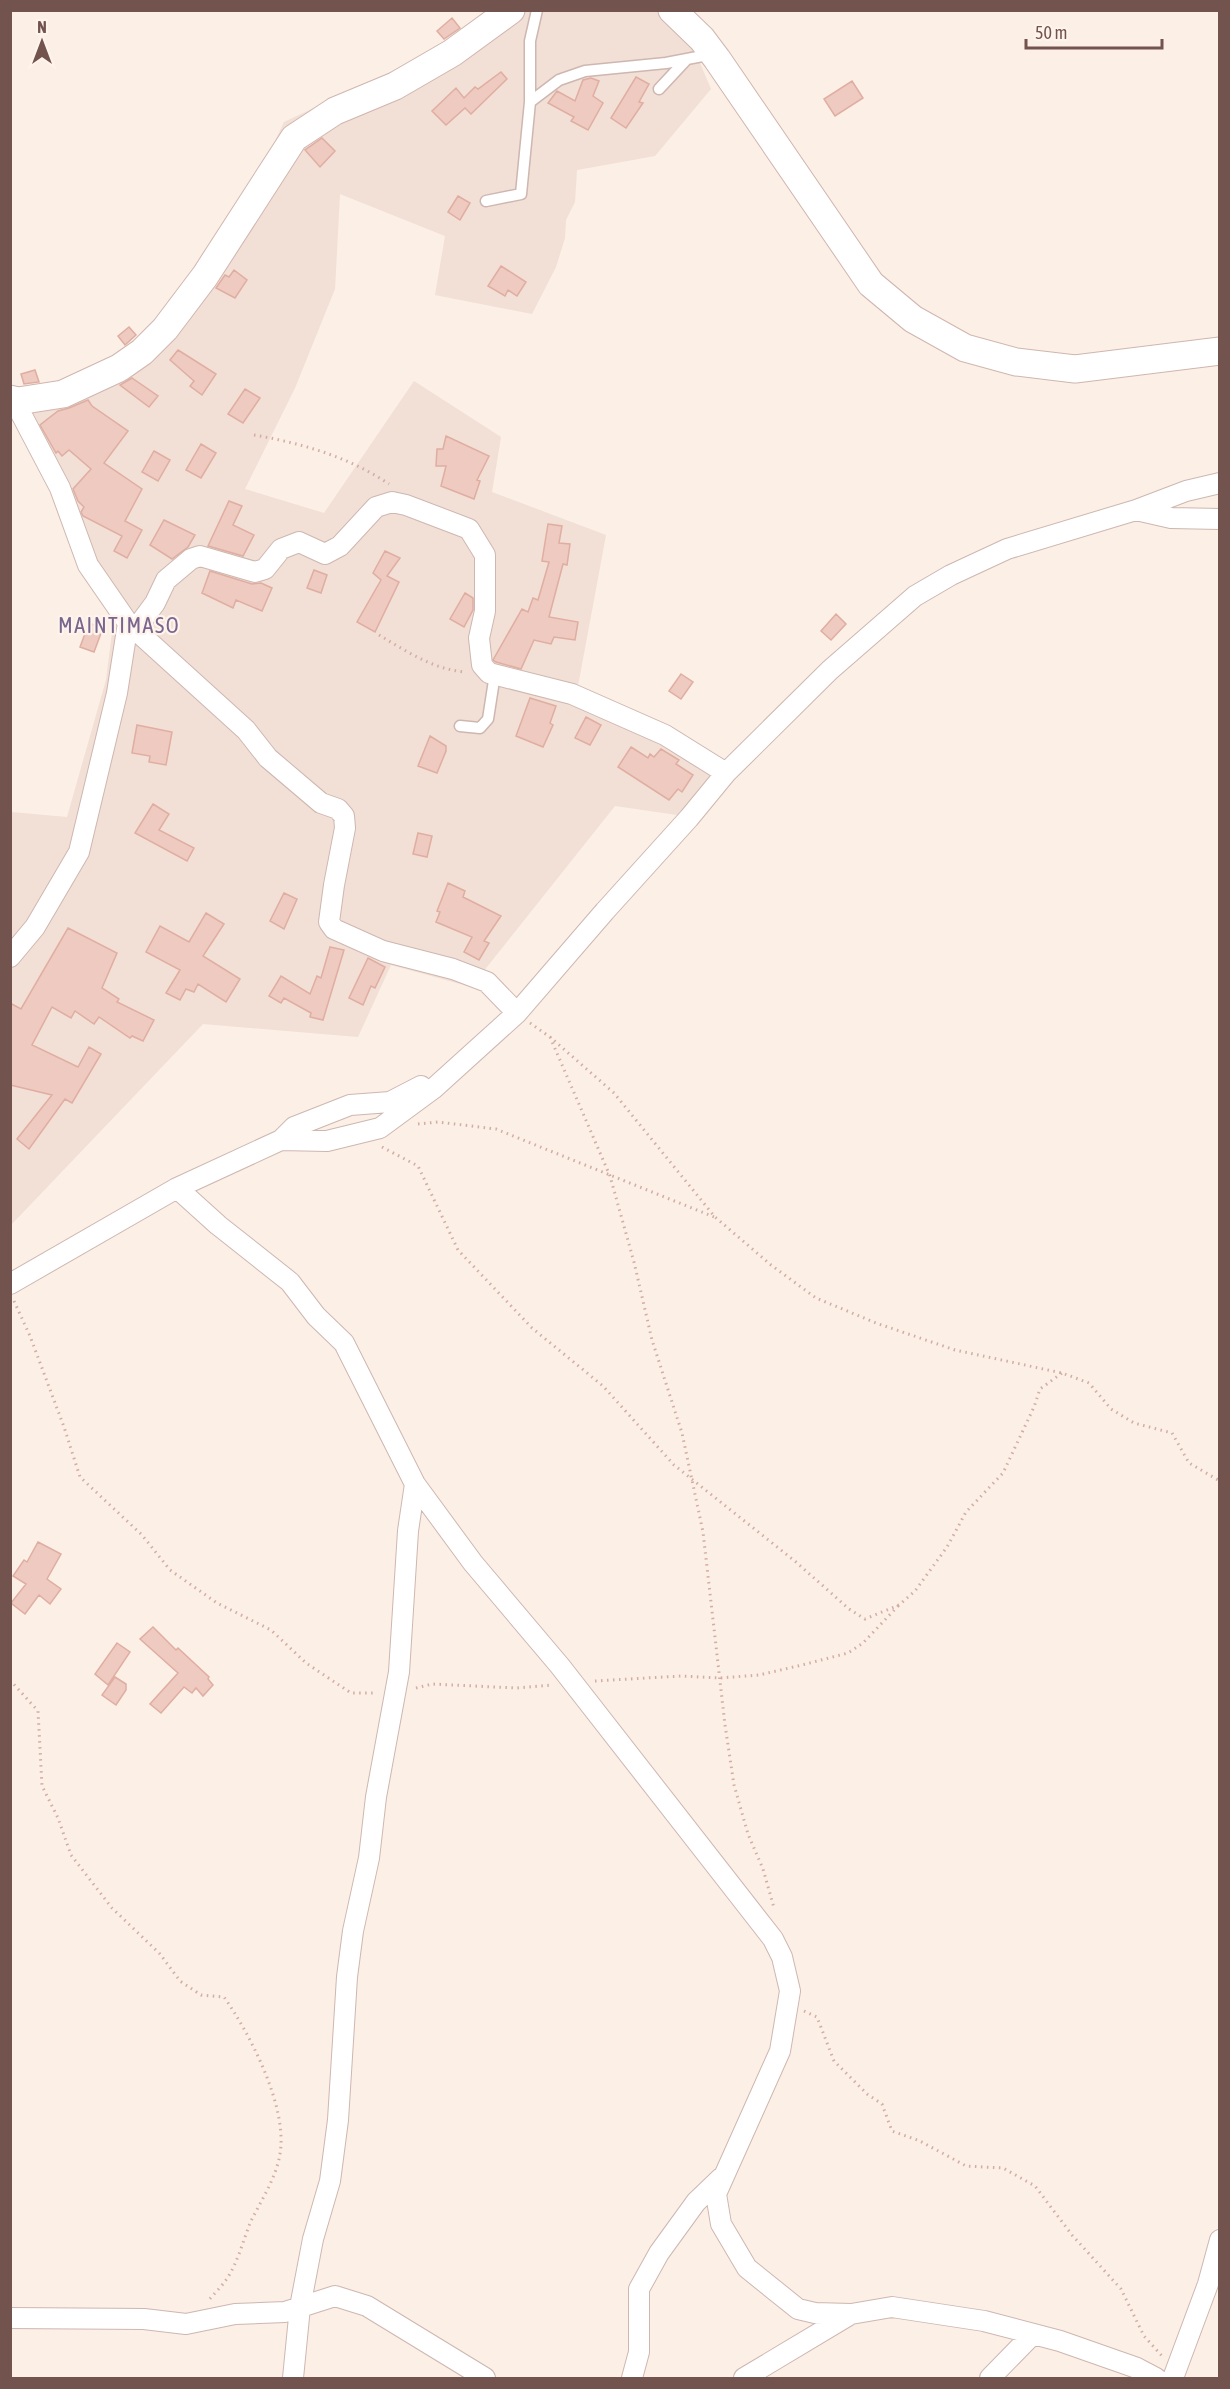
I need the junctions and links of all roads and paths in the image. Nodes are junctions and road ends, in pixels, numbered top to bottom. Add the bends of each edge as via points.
1 (511, 10) edge
2 (537, 10) edge
3 (672, 10) edge
4 (700, 56) junction
5 (659, 89) dead end
6 (530, 102) junction
7 (486, 201) dead end
8 (1220, 351) edge
9 (14, 400) edge
10 (254, 435) dead end
11 (1220, 483) edge
12 (392, 502) junction
13 (1136, 510) junction
14 (1220, 519) edge
15 (132, 627) junction
16 (379, 635) dead end
17 (492, 674) junction
18 (460, 726) dead end
19 (726, 773) junction
20 (10, 957) edge
21 (517, 1013) junction
22 (550, 1037) junction
23 (465, 1060) junction
24 (415, 1124) dead end
25 (281, 1140) junction
26 (378, 1145) dead end
27 (610, 1176) junction
28 (177, 1188) junction
29 (715, 1217) junction
30 (10, 1284) edge
31 (1062, 1373) junction
32 (692, 1480) junction
33 (1220, 1481) edge
34 (415, 1484) junction
35 (10, 1680) edge
36 (777, 1917) dead end
37 (790, 1991) junction
38 (725, 2174) junction
39 (1220, 2240) edge
40 (300, 2307) junction
41 (851, 2314) junction
42 (10, 2318) edge
43 (186, 2324) junction
44 (1033, 2334) junction
45 (1165, 2375) edge
46 (294, 2379) edge
47 (485, 2379) edge
48 (632, 2379) edge
49 (744, 2379) edge
50 (990, 2379) edge

1 - 9 street via 443,59 395,86 335,111 294,138 205,276 165,329 142,352 63,394
2 - 6 lane via 530,41
3 - 4 street via 702,39
4 - 5 lane
4 - 6 lane via 585,71 559,80
4 - 8 street via 871,284 913,319 965,348 1016,362 1075,369
6 - 7 lane via 521,194
9 - 15 street via 60,488 88,566
10 - 12 path via 294,442 377,476 391,486
11 - 13 street via 1186,490
12 - 15 street via 376,507 340,546 325,554 299,542 281,549 266,568 255,572 201,556 191,559 166,580 156,603
12 - 17 street via 469,529 485,555 485,611 479,638 482,665
13 - 14 street via 1171,518
13 - 19 street via 1007,549 915,596 830,670
15 - 20 street via 79,852 35,927
15 - 21 street via 246,730 268,758 344,816 329,922 334,929 383,951 487,982
16 - 17 path via 450,671
17 - 18 lane via 488,719 480,728
17 - 19 street via 572,694 665,735
19 - 21 street
21 - 22 path
21 - 23 street
22 - 27 path
22 - 29 path via 614,1093
23 - 25 street via 390,1102 350,1105 294,1127
23 - 25 street via 380,1128 327,1141
24 - 27 path via 438,1122 496,1129
25 - 28 street
26 - 32 path via 418,1166 458,1250 532,1328 603,1386
27 - 29 path
27 - 32 path
28 - 30 street
28 - 34 street via 290,1282 316,1316 344,1343
29 - 31 path via 816,1298 955,1350
31 - 32 path via 1040,1389 1003,1473 966,1512 915,1591 899,1605 865,1619
31 - 33 path via 1089,1383 1111,1409 1134,1423 1172,1433 1189,1463
32 - 36 path via 703,1532 734,1785
34 - 37 street via 473,1563 560,1666 773,1939
34 - 40 street via 399,1672 347,1977 330,2181 313,2239
35 - 43 path via 38,1711 42,1786 71,1855 112,1908 160,1954 180,1981 201,1995 224,1996 244,2025 279,2119 280,2153 270,2187 227,2278
37 - 38 street via 780,2050
37 - 45 path via 798,2008 817,2018 834,2061 882,2104 892,2131 966,2166 1003,2168 1035,2186 1072,2235 1121,2289 1144,2336 1162,2356
38 - 41 street via 716,2194 721,2224 747,2268 798,2309
38 - 48 street via 696,2202 639,2289 639,2352
39 - 45 street via 1192,2325
40 - 43 street
40 - 46 street
40 - 47 street via 335,2296 367,2306
41 - 44 street via 892,2307 984,2321
41 - 49 street
42 - 43 street via 144,2319
44 - 45 street
44 - 50 street

